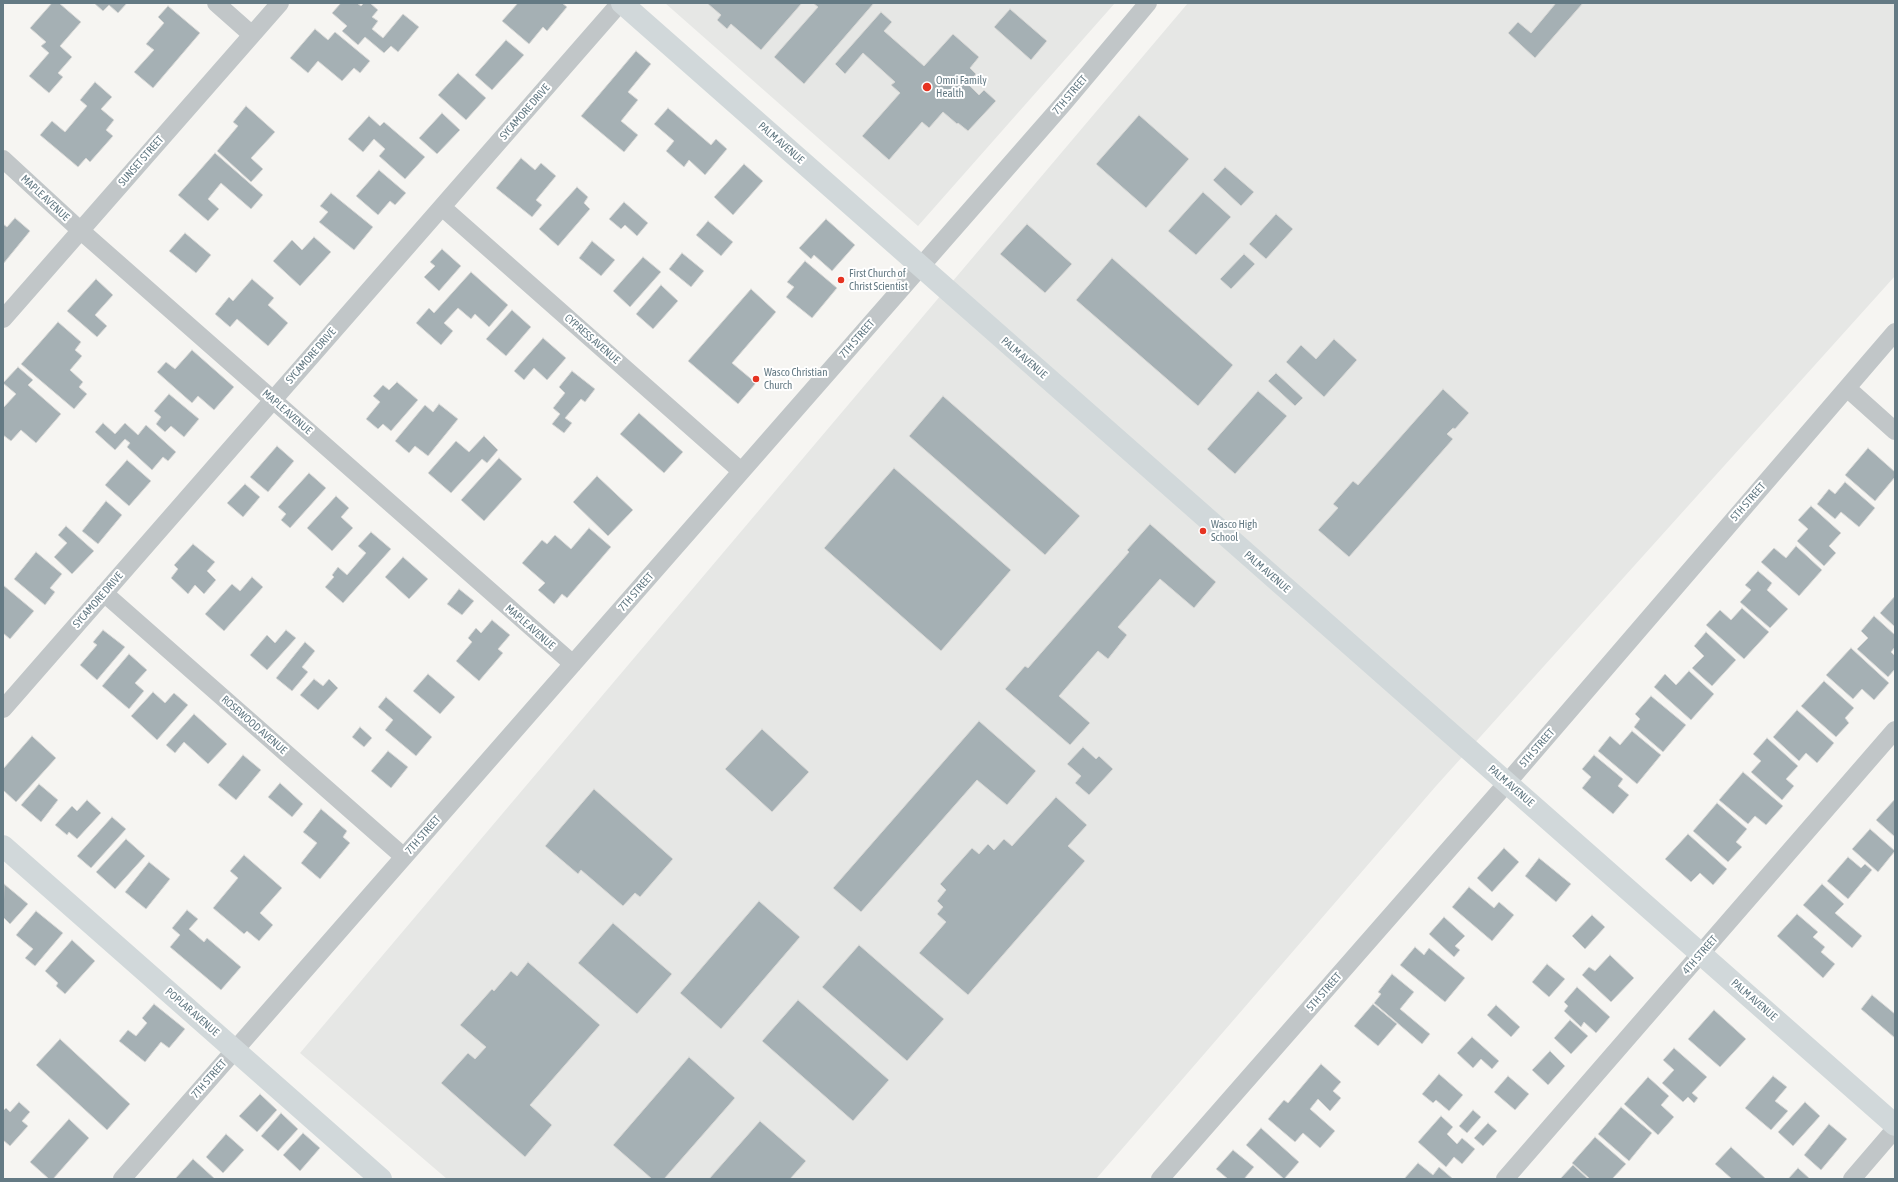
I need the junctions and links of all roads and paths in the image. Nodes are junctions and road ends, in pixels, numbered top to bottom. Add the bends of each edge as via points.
1 (216, 3) edge
2 (280, 3) edge
3 (621, 3) edge
4 (1148, 3) edge
5 (252, 34) junction
6 (3, 159) edge
7 (442, 207) junction
8 (80, 230) junction
9 (920, 266) junction
10 (3, 318) edge
11 (1895, 332) edge
12 (1847, 388) junction
13 (273, 400) junction
14 (1895, 431) edge
15 (741, 471) junction
16 (104, 593) junction
17 (572, 664) junction
18 (3, 709) edge
19 (1895, 730) edge
20 (1507, 783) junction
21 (3, 846) edge
22 (404, 857) junction
23 (1701, 954) junction
24 (235, 1050) junction
25 (1895, 1125) edge
26 (1895, 1129) edge
27 (1164, 1178) edge
28 (122, 1179) edge
29 (381, 1179) edge
30 (1505, 1179) edge
31 (1852, 1179) edge

1 - 5 street
2 - 5 street, SUNSET STREET
3 - 7 street, SYCAMORE DRIVE
3 - 9 main road, PALM AVENUE
4 - 9 street, 7TH STREET
5 - 8 street, SUNSET STREET
6 - 8 street, MAPLE AVENUE
7 - 13 street, SYCAMORE DRIVE
7 - 15 street, CYPRESS AVENUE
8 - 10 street, SUNSET STREET
8 - 13 street, MAPLE AVENUE
9 - 15 street, 7TH STREET
9 - 20 main road, PALM AVENUE
11 - 12 street, 5TH STREET
12 - 14 street
12 - 20 street, 5TH STREET
13 - 16 street, SYCAMORE DRIVE
13 - 17 street, MAPLE AVENUE
15 - 17 street, 7TH STREET
16 - 18 street, SYCAMORE DRIVE
16 - 22 street, ROSEWOOD AVENUE
17 - 22 street, 7TH STREET
19 - 23 street, 4TH STREET
20 - 23 main road, PALM AVENUE
20 - 27 street, 5TH STREET
21 - 24 main road, POPLAR AVENUE
22 - 24 street, 7TH STREET
23 - 25 main road, PALM AVENUE
23 - 30 street, 4TH STREET
24 - 28 street, 7TH STREET
24 - 29 main road, POPLAR AVENUE
26 - 31 street

